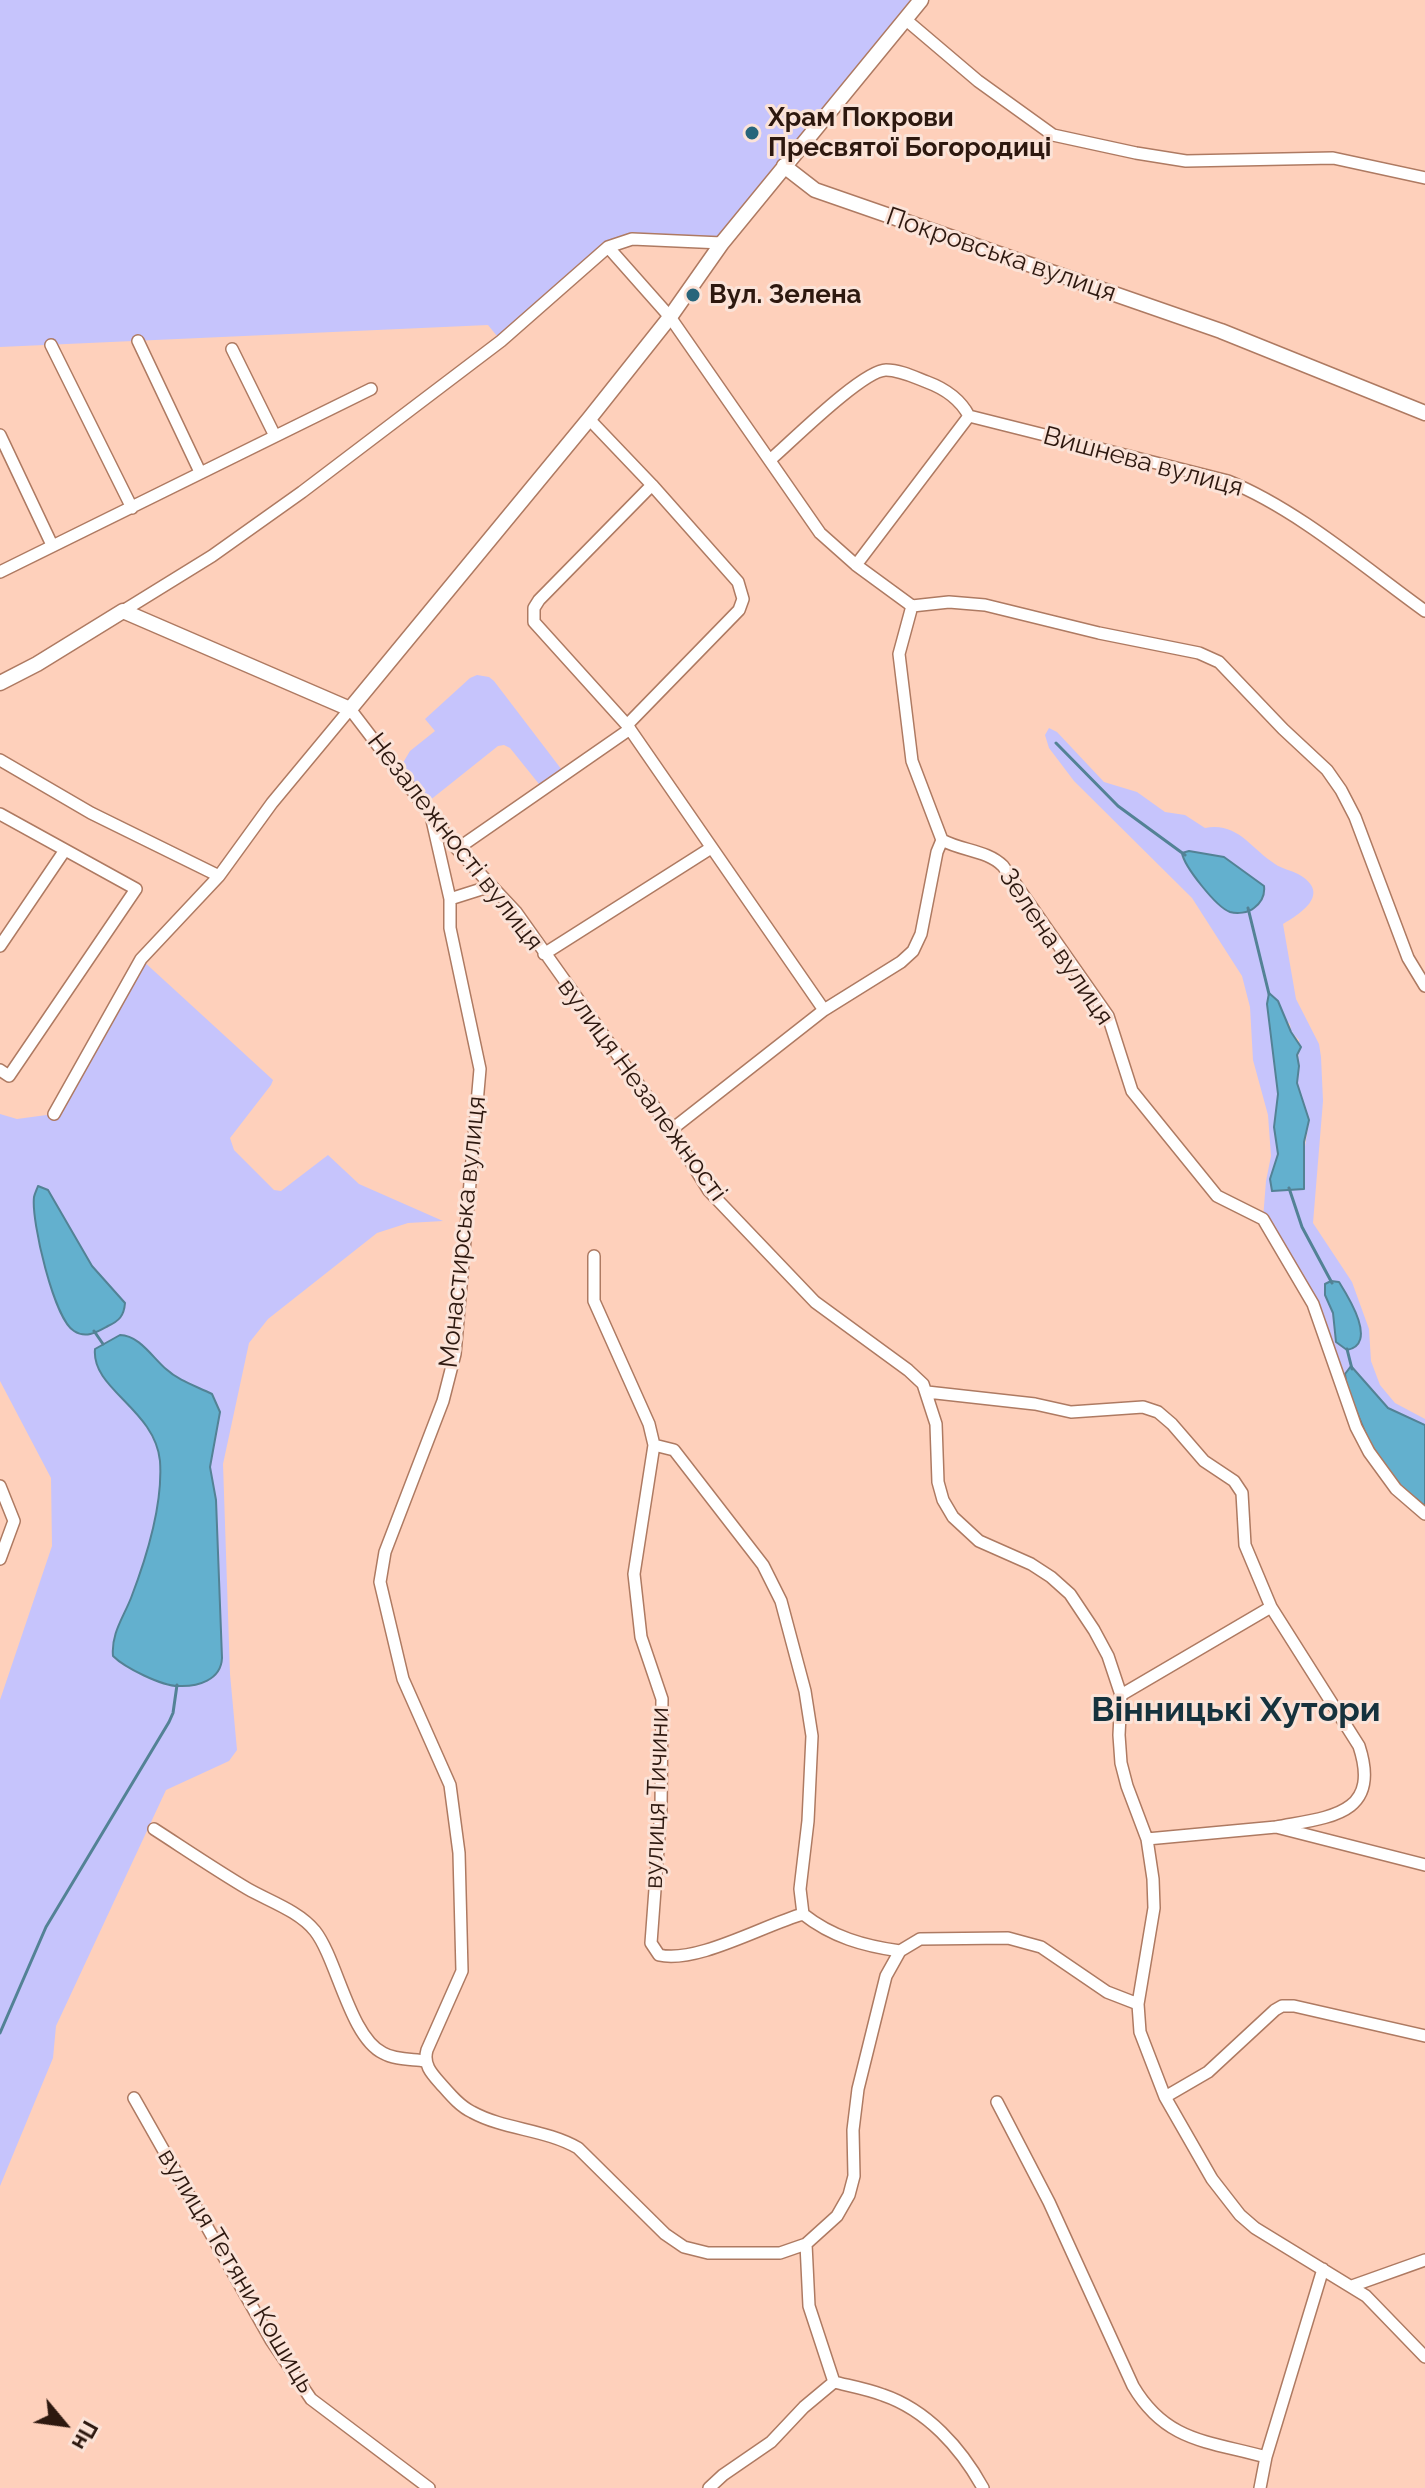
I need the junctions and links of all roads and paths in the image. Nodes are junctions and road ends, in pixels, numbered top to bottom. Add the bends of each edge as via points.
1 (921, 0) edge
2 (905, 19) junction
3 (784, 166) junction
4 (1425, 178) edge
5 (722, 243) junction
6 (608, 247) junction
7 (670, 317) junction
8 (138, 341) dead end
9 (51, 345) dead end
10 (232, 349) dead end
11 (371, 389) dead end
12 (1425, 413) edge
13 (969, 416) junction
14 (589, 419) junction
15 (0, 435) edge
16 (275, 436) junction
17 (770, 460) junction
18 (200, 472) junction
19 (652, 485) junction
20 (132, 508) junction
21 (52, 545) junction
22 (856, 565) junction
23 (0, 572) edge
24 (912, 606) junction
25 (123, 611) junction
26 (1425, 611) edge
27 (0, 683) edge
28 (350, 709) junction
29 (628, 727) junction
30 (0, 760) edge
31 (0, 814) edge
32 (431, 815) junction
33 (942, 840) junction
34 (711, 848) junction
35 (457, 849) junction
36 (65, 850) junction
37 (219, 876) junction
38 (491, 886) junction
39 (450, 899) junction
40 (0, 946) edge
41 (544, 954) junction
42 (1425, 986) edge
43 (824, 1010) junction
44 (0, 1070) edge
45 (54, 1114) dead end
46 (671, 1130) junction
47 (594, 1256) dead end
48 (927, 1392) junction
49 (654, 1445) junction
50 (0, 1486) edge
51 (1425, 1514) edge
52 (0, 1522) edge
53 (12, 1529) junction
54 (0, 1559) edge
55 (1271, 1607) junction
56 (1121, 1695) junction
57 (1276, 1827) junction
58 (154, 1829) dead end
59 (1147, 1839) junction
60 (1425, 1865) edge
61 (803, 1914) junction
62 (900, 1951) junction
63 (1138, 2004) junction
64 (1425, 2036) edge
65 (425, 2061) junction
66 (1165, 2097) junction
67 (134, 2098) dead end
68 (997, 2102) dead end
69 (806, 2244) junction
70 (1425, 2260) edge
71 (1323, 2269) junction
72 (1352, 2286) junction
73 (1425, 2357) edge
74 (834, 2382) junction
75 (1266, 2457) junction
76 (429, 2488) edge
77 (709, 2488) edge
78 (983, 2488) edge
79 (1260, 2488) edge

1 - 2 street
2 - 3 street
2 - 4 street via 1053,135 1186,161 1333,158
3 - 5 street
3 - 12 street, Покровська вулиця via 815,190 1221,331
5 - 6 street via 632,239
5 - 7 street
6 - 7 street
6 - 25 street via 501,341 314,482 212,556
7 - 14 street
7 - 17 street
8 - 18 street
9 - 20 street
10 - 16 street
11 - 16 street
13 - 17 street, Вишнева вулиця via 957,399 933,384 878,371
13 - 22 street
13 - 26 street, Вишнева вулиця via 1243,487 1284,509
14 - 19 street
14 - 28 street
15 - 21 street
16 - 18 street
17 - 22 street via 820,533
18 - 20 street
19 - 29 street via 738,582 743,599 739,610
19 - 29 street via 539,600 533,615
20 - 21 street
21 - 23 street
22 - 24 street
24 - 33 street via 899,654 912,761
24 - 42 street via 985,605 1199,653 1219,662 1341,790 1408,958
25 - 27 street
25 - 28 street, Незалежності вулиця
28 - 32 street, Незалежності вулиця
28 - 37 street
29 - 34 street
29 - 35 street
30 - 37 street via 91,813
31 - 36 street
32 - 35 street, Незалежності вулиця
32 - 39 street, Монастирська вулиця
33 - 43 street via 913,951
33 - 51 street, Зелена вулиця via 996,858 1003,866 1108,1016 1132,1091 1217,1196 1263,1219 1313,1304 1369,1452 1396,1489
34 - 41 street
34 - 43 street
35 - 38 street, Незалежності вулиця
36 - 40 street
36 - 44 street via 136,889 9,1076
37 - 45 street via 141,959
38 - 39 street
38 - 41 street, Незалежності вулиця
39 - 65 street, Монастирська вулиця via 450,928 480,1069 458,1338 443,1401 389,1540 380,1582 403,1679 446,1771 459,1853 462,1971
41 - 46 street, Незалежності вулиця
43 - 46 street
46 - 48 street, Незалежності вулиця via 709,1191 806,1293 919,1379
47 - 49 street via 594,1301
48 - 55 street via 1071,1412 1143,1407 1158,1412 1242,1493 1245,1545
48 - 56 street via 936,1424 938,1482 953,1517 979,1541 1031,1564 1063,1586 1101,1642
49 - 61 street via 674,1450 763,1565 781,1601 812,1736 800,1889
49 - 61 street, вулиця Тичини via 634,1574 641,1637 662,1699 651,1943 659,1955 671,1958
50 - 53 street via 13,1514
52 - 53 street
53 - 54 street
55 - 56 street
55 - 57 street via 1359,1746 1366,1767 1364,1789 1349,1807 1334,1816
56 - 59 street via 1121,1763
57 - 59 street
57 - 60 street
58 - 65 street via 300,1918 315,1931 370,2042 389,2056
59 - 63 street via 1154,1908
61 - 62 street via 837,1935
62 - 63 street via 920,1939 1008,1938 1041,1947 1107,1992
62 - 69 street via 886,1976 858,2089 849,2195 837,2216
63 - 66 street via 1143,2044
64 - 66 street via 1282,2006 1208,2072
65 - 69 street via 436,2079 472,2112 578,2148 684,2247 769,2255
66 - 71 street via 1212,2179 1240,2215
67 - 76 street, вулиця Тетяни Кошиць via 271,2340 311,2399
68 - 75 street via 1144,2402 1179,2433
69 - 74 street via 809,2306
70 - 72 street
71 - 72 street
71 - 75 street
72 - 73 street
74 - 77 street via 771,2442
74 - 78 street via 886,2396 917,2414 949,2438
75 - 79 street

